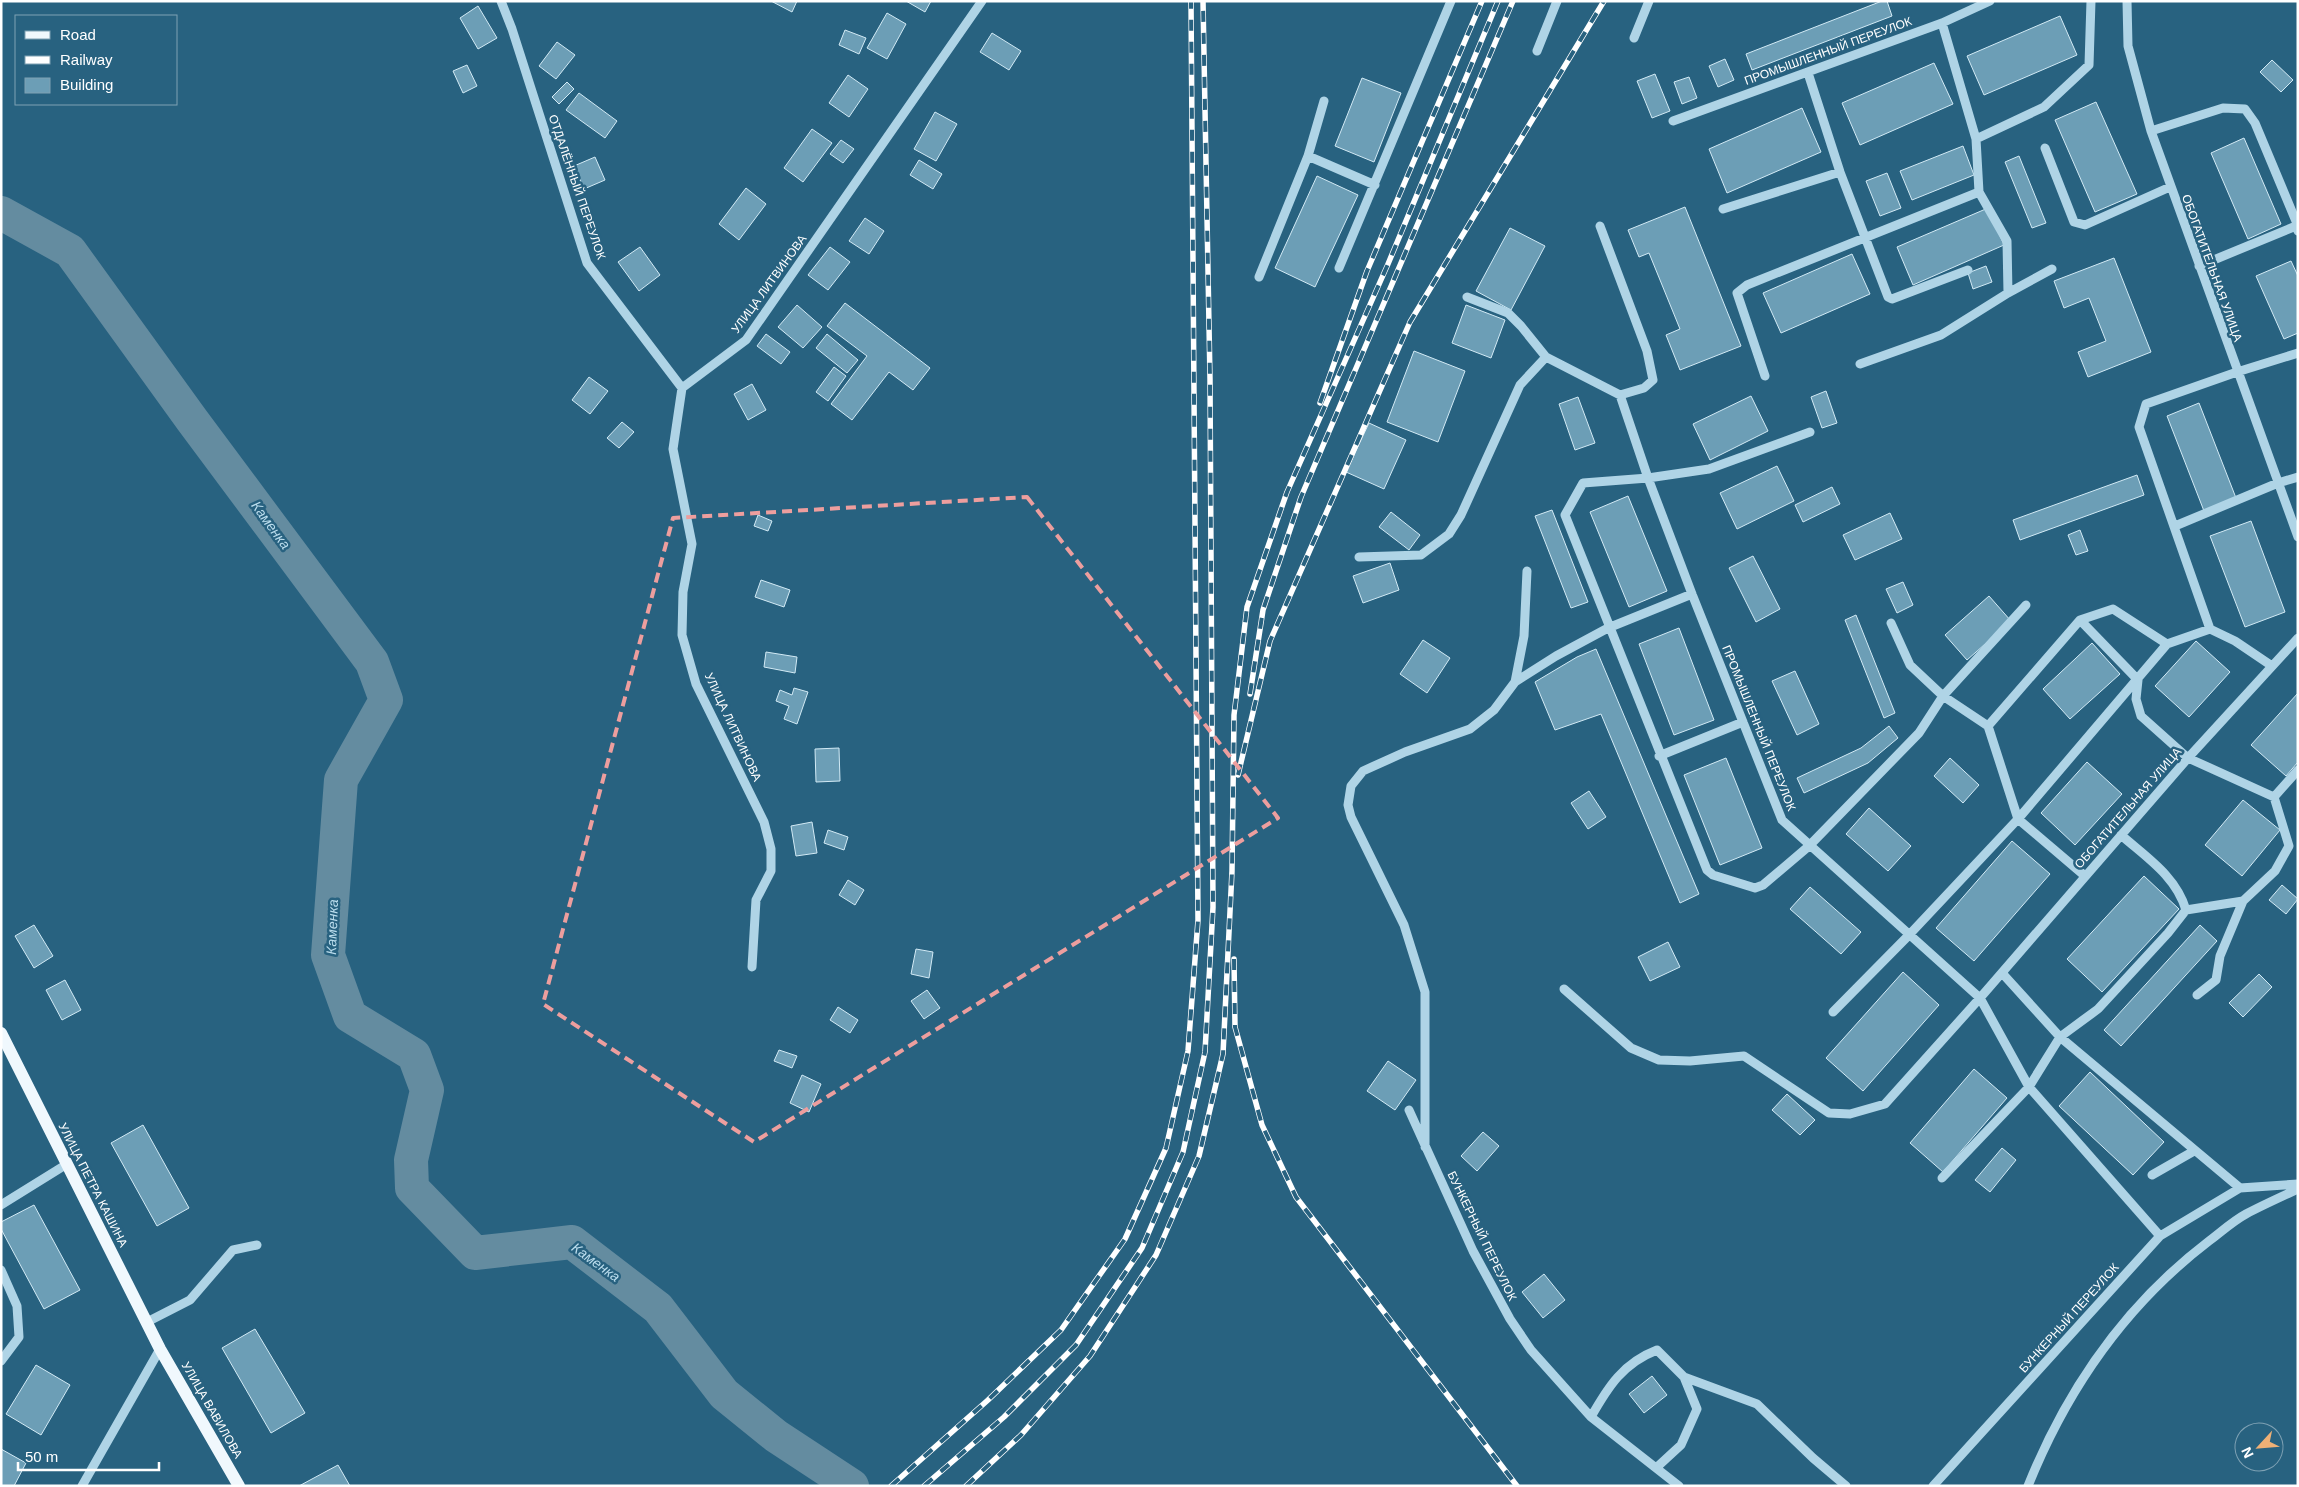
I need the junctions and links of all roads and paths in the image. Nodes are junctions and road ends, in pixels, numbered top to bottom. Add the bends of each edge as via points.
1 (501, 1) edge
2 (982, 1) edge
3 (1451, 1) edge
4 (1557, 1) edge
5 (1649, 1) edge
6 (1990, 1) edge
7 (2091, 1) edge
8 (2127, 1) edge
9 (1942, 23) junction
10 (1634, 38) dead end
11 (1537, 51) dead end
12 (1808, 73) junction
13 (1324, 101) dead end
14 (1673, 120) dead end
15 (2151, 130) junction
16 (1976, 139) junction
17 (2045, 148) dead end
18 (1308, 156) junction
19 (1840, 172) junction
20 (1375, 185) junction
21 (2170, 187) junction
22 (1979, 192) junction
23 (1723, 209) dead end
24 (1600, 226) dead end
25 (2297, 228) edge
26 (1867, 238) junction
27 (2199, 266) junction
28 (1339, 268) dead end
29 (2052, 269) dead end
30 (1968, 270) dead end
31 (1259, 277) dead end
32 (2008, 293) junction
33 (1467, 297) dead end
34 (2298, 353) edge
35 (1546, 358) junction
36 (1860, 364) dead end
37 (2237, 372) junction
38 (1765, 376) dead end
39 (682, 388) junction
40 (1620, 395) junction
41 (1810, 432) dead end
42 (1648, 478) junction
43 (2298, 478) edge
44 (2278, 483) junction
45 (2175, 526) junction
46 (2298, 537) edge
47 (1359, 557) dead end
48 (1527, 571) dead end
49 (1692, 594) junction
50 (2026, 605) dead end
51 (2080, 620) junction
52 (1891, 623) dead end
53 (1608, 628) junction
54 (2210, 629) junction
55 (2298, 638) edge
56 (2167, 644) junction
57 (2272, 666) junction
58 (2138, 680) junction
59 (1515, 682) junction
60 (1943, 696) junction
61 (1743, 722) junction
62 (1988, 726) junction
63 (1660, 756) junction
64 (2188, 758) junction
65 (2298, 770) edge
66 (2274, 796) junction
67 (2018, 819) junction
68 (2121, 834) junction
69 (1809, 846) junction
70 (2085, 876) junction
71 (2243, 901) junction
72 (2186, 910) junction
73 (1909, 935) junction
74 (752, 967) dead end
75 (2002, 973) junction
76 (1564, 989) dead end
77 (2197, 995) dead end
78 (1980, 998) junction
79 (1833, 1012) dead end
80 (1, 1033) edge
81 (2060, 1037) junction
82 (2029, 1087) junction
83 (1409, 1110) dead end
84 (1425, 1147) junction
85 (2194, 1151) junction
86 (67, 1164) junction
87 (2152, 1175) dead end
88 (1942, 1178) dead end
89 (2298, 1184) edge
90 (2240, 1188) junction
91 (2298, 1189) edge
92 (1, 1205) edge
93 (2160, 1236) junction
94 (258, 1245) dead end
95 (1, 1270) edge
96 (147, 1322) junction
97 (160, 1349) junction
98 (1, 1361) edge
99 (1684, 1378) junction
100 (1591, 1417) junction
101 (1656, 1468) junction
102 (82, 1486) edge
103 (239, 1486) edge
104 (1679, 1486) edge
105 (1846, 1486) edge
106 (1933, 1486) edge
107 (2028, 1486) edge

1 - 39 street, ОТДАЛЁННЫЙ ПЕРЕУЛОК via 587,263
2 - 39 street, УЛИЦА ЛИТВИНОВА via 746,340
3 - 20 street
4 - 11 street
5 - 10 street
6 - 9 street, ПРОМЫШЛЕННЫЙ ПЕРЕУЛОК
7 - 16 street via 2089,65 2044,107
8 - 15 street, ОБОГАТИТЕЛЬНАЯ УЛИЦА via 2128,46
9 - 12 street, ПРОМЫШЛЕННЫЙ ПЕРЕУЛОК
9 - 16 street
12 - 14 street, ПРОМЫШЛЕННЫЙ ПЕРЕУЛОК
12 - 19 street
13 - 18 street
15 - 21 street, ОБОГАТИТЕЛЬНАЯ УЛИЦА
15 - 25 street via 2223,108 2245,109 2255,123
16 - 22 street
17 - 21 street via 2074,222 2085,225
18 - 20 street
18 - 31 street
19 - 23 street
19 - 26 street
20 - 28 street
21 - 27 street, ОБОГАТИТЕЛЬНАЯ УЛИЦА
22 - 26 street
22 - 32 street via 2007,241
24 - 40 street via 1647,351 1653,380 1644,388
25 - 27 street
26 - 30 street via 1888,297 1892,300
26 - 38 street via 1747,285 1737,293
27 - 37 street, ОБОГАТИТЕЛЬНАЯ УЛИЦА
29 - 32 street
32 - 36 street via 1941,335
33 - 35 street via 1508,313
34 - 37 street
35 - 40 street
35 - 47 street via 1520,386 1461,515 1449,534 1422,555
37 - 44 street, ОБОГАТИТЕЛЬНАЯ УЛИЦА
37 - 45 street via 2146,404 2140,427
39 - 74 street, УЛИЦА ЛИТВИНОВА via 674,449 692,544 682,592 682,634 696,684 764,822 771,849 770,871 756,900
40 - 42 street, ПРОМЫШЛЕННЫЙ ПЕРЕУЛОК
41 - 42 street via 1709,469
42 - 49 street, ПРОМЫШЛЕННЫЙ ПЕРЕУЛОК
42 - 53 street via 1583,483 1565,515
43 - 44 street
44 - 45 street
44 - 46 street, ОБОГАТИТЕЛЬНАЯ УЛИЦА
45 - 54 street
48 - 59 street via 1524,636
49 - 53 street
49 - 61 street, ПРОМЫШЛЕННЫЙ ПЕРЕУЛОК
50 - 60 street
51 - 56 street via 2113,609
51 - 58 street
51 - 62 street
52 - 60 street via 1910,665
53 - 59 street
53 - 63 street
54 - 56 street
54 - 57 street via 2235,641
55 - 57 street, ОБОГАТИТЕЛЬНАЯ УЛИЦА
56 - 58 street
57 - 64 street, ОБОГАТИТЕЛЬНАЯ УЛИЦА
58 - 64 street via 2136,699 2141,716
58 - 67 street
59 - 84 street via 1494,710 1470,729 1405,752 1364,771 1351,786 1348,805 1351,817 1404,925 1425,992
60 - 62 street
60 - 69 street via 1919,733
61 - 63 street
61 - 69 street, ПРОМЫШЛЕННЫЙ ПЕРЕУЛОК via 1782,820
62 - 67 street
63 - 69 street via 1707,870 1713,875 1755,888 1763,885
64 - 66 street
64 - 68 street, ОБОГАТИТЕЛЬНАЯ УЛИЦА
65 - 66 street
66 - 71 street via 2289,846 2275,871
67 - 70 street
67 - 73 street
68 - 70 street, ОБОГАТИТЕЛЬНАЯ УЛИЦА
68 - 72 street via 2169,878 2180,893
69 - 73 street, ПРОМЫШЛЕННЫЙ ПЕРЕУЛОК
70 - 75 street, ОБОГАТИТЕЛЬНАЯ УЛИЦА
71 - 72 street
71 - 77 street via 2220,956 2216,980
72 - 81 street via 2098,1009
73 - 78 street, ПРОМЫШЛЕННЫЙ ПЕРЕУЛОК
73 - 79 street
75 - 78 street, ОБОГАТИТЕЛЬНАЯ УЛИЦА
75 - 81 street
76 - 78 street, ОБОГАТИТЕЛЬНАЯ УЛИЦА via 1631,1048 1660,1060 1744,1056 1829,1113 1850,1114 1885,1104
78 - 82 street, ПРОМЫШЛЕННЫЙ ПЕРЕУЛОК
80 - 86 main road, УЛИЦА ПЕТРА КАШИНА
81 - 82 street
81 - 85 street
82 - 88 street
82 - 93 street, ПРОМЫШЛЕННЫЙ ПЕРЕУЛОК
83 - 84 street, БУНКЕРНЫЙ ПЕРЕУЛОК
84 - 100 street, БУНКЕРНЫЙ ПЕРЕУЛОК via 1473,1251 1510,1320 1531,1350
85 - 87 street
85 - 90 street
86 - 92 street
86 - 96 main road, УЛИЦА ПЕТРА КАШИНА
89 - 90 street
90 - 93 street, БУНКЕРНЫЙ ПЕРЕУЛОК
91 - 107 street via 2245,1214 2184,1260 2130,1314 2084,1375 2046,1441
93 - 106 street, БУНКЕРНЫЙ ПЕРЕУЛОК
94 - 96 street via 233,1250 190,1300
95 - 98 street via 17,1306 19,1337
96 - 97 main road, УЛИЦА ПЕТРА КАШИНА
97 - 102 street
97 - 103 main road, УЛИЦА ВАВИЛОВА
99 - 100 street via 1657,1350 1639,1357 1610,1384
99 - 101 street via 1696,1409 1681,1445
99 - 105 street via 1757,1404
100 - 101 street, БУНКЕРНЫЙ ПЕРЕУЛОК
101 - 104 street, БУНКЕРНЫЙ ПЕРЕУЛОК

